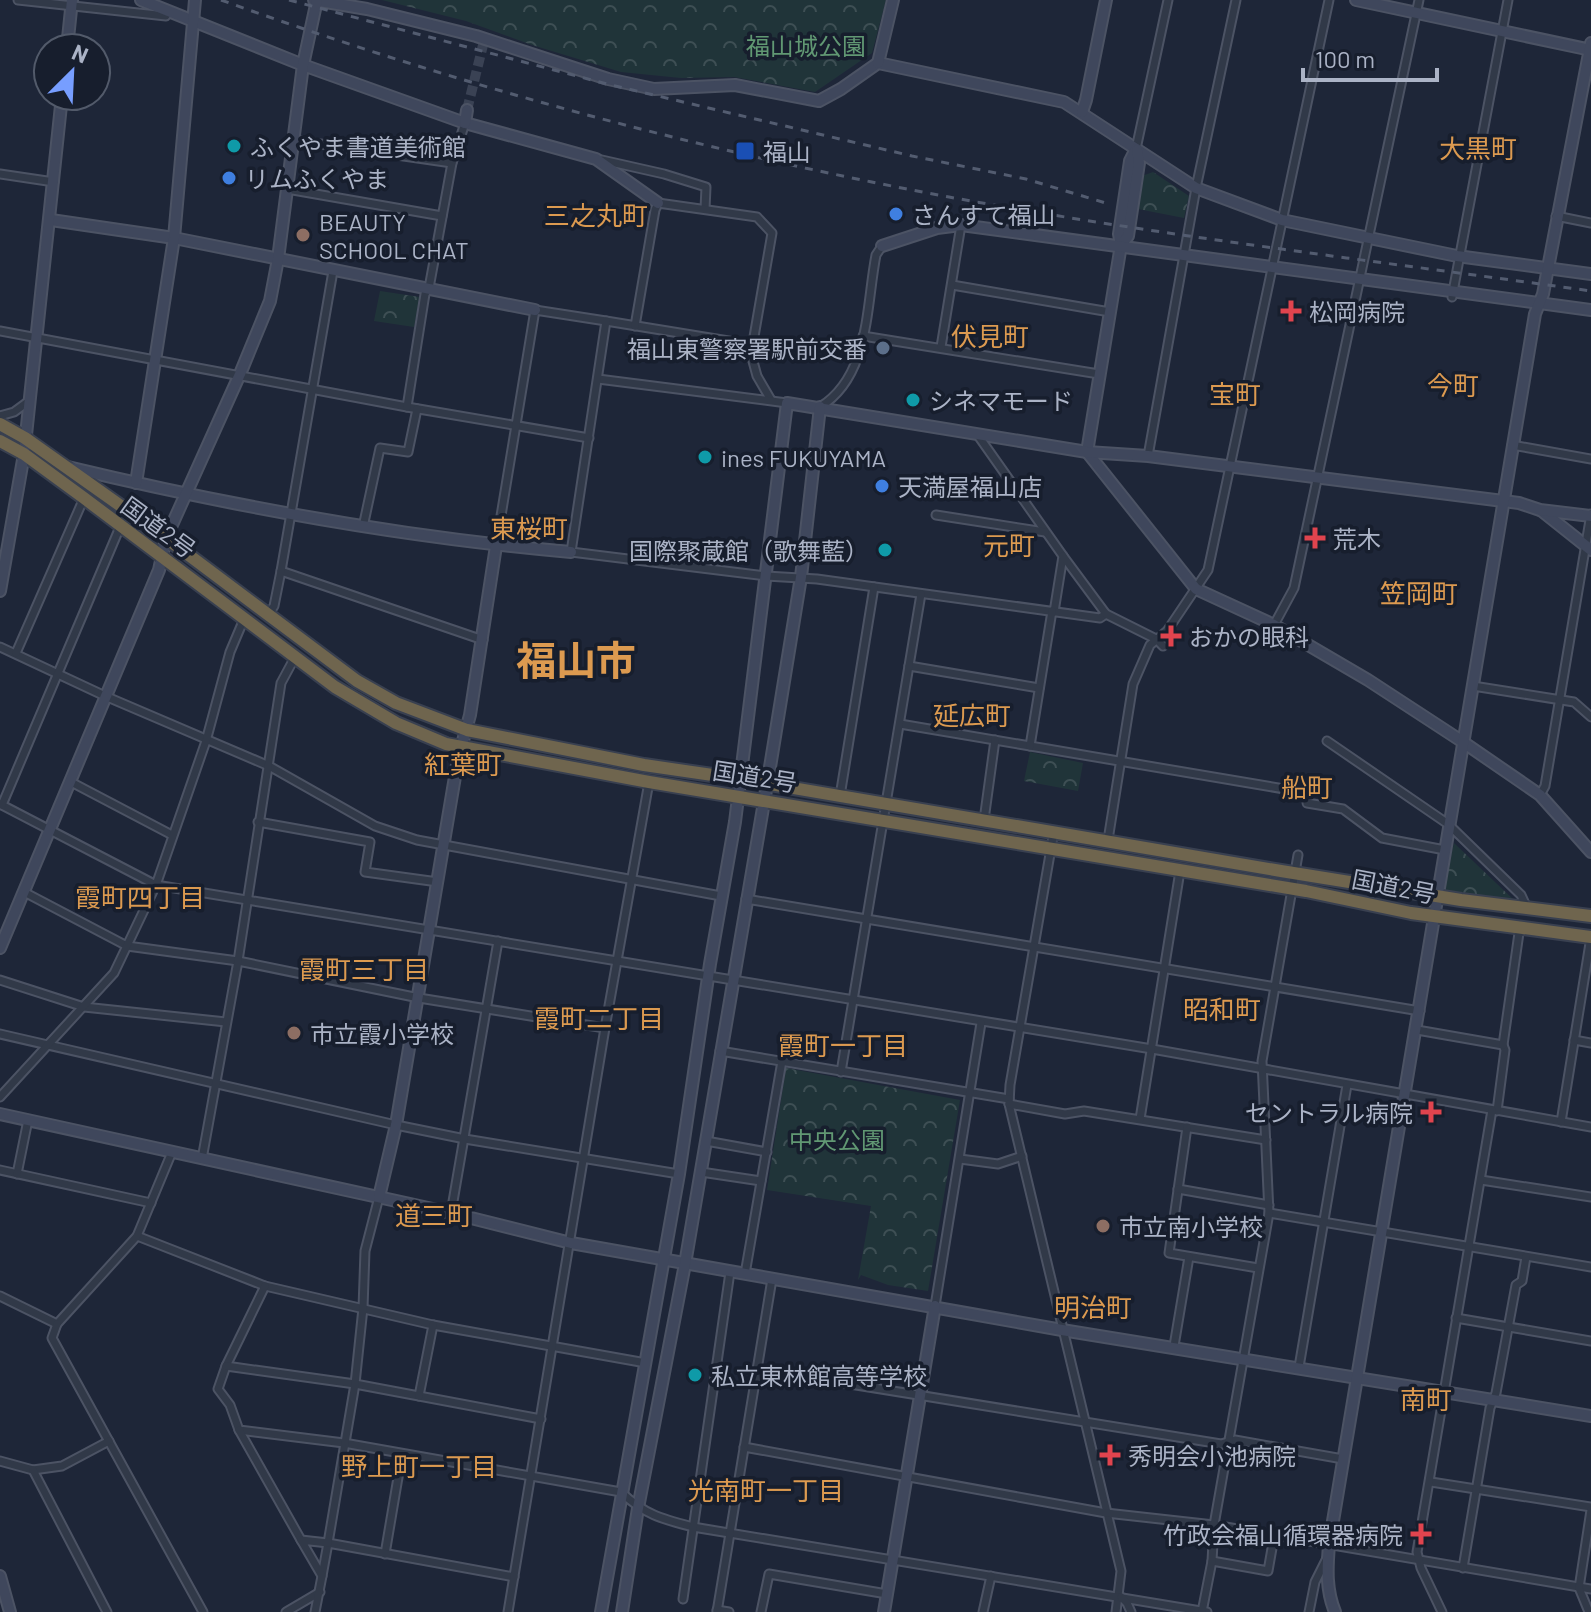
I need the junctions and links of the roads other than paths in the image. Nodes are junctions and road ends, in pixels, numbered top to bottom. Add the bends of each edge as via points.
1 (18, 0) edge
2 (141, 0) edge
3 (195, 0) edge
4 (316, 0) edge
5 (893, 0) edge
6 (1106, 0) edge
7 (1168, 0) edge
8 (1236, 0) edge
9 (1329, 0) edge
10 (1356, 0) edge
11 (1419, 0) edge
12 (1508, 0) edge
13 (71, 3) edge
14 (368, 5) edge
15 (169, 11) junction
16 (1417, 13) junction
17 (193, 21) junction
18 (1502, 31) junction
19 (68, 32) edge
20 (1591, 48) edge
21 (878, 63) junction
22 (303, 65) junction
23 (467, 110) tunnel mouth
24 (61, 112) edge
25 (1082, 112) junction
26 (465, 123) junction
27 (293, 140) junction
28 (1136, 149) junction
29 (596, 159) junction
30 (452, 163) junction
31 (0, 174) edge
32 (54, 182) junction
33 (1196, 188) junction
34 (287, 189) junction
35 (658, 203) junction
36 (705, 209) junction
37 (442, 216) junction
38 (1556, 216) junction
39 (51, 220) junction
40 (1282, 220) junction
41 (1591, 223) edge
42 (961, 225) junction
43 (174, 238) junction
44 (1370, 239) junction
45 (1121, 245) junction
46 (882, 246) joint
47 (1184, 254) junction
48 (1457, 256) junction
49 (278, 259) junction
50 (1273, 266) junction
51 (1547, 268) junction
52 (333, 271) junction
53 (1591, 274) edge
54 (1362, 278) junction
55 (952, 285) junction
56 (429, 288) junction
57 (1452, 293) junction
58 (1539, 302) junction
59 (535, 310) junction
60 (1591, 310) edge
61 (1110, 312) junction
62 (606, 321) junction
63 (635, 326) junction
64 (0, 331) edge
65 (863, 336) junction
66 (37, 338) junction
67 (741, 343) dead end
68 (941, 347) junction
69 (154, 358) junction
70 (240, 374) junction
71 (1099, 374) junction
72 (598, 379) junction
73 (314, 390) junction
74 (771, 400) junction
75 (30, 401) junction
76 (787, 403) junction
77 (407, 407) junction
78 (820, 407) junction
79 (417, 409) junction
80 (0, 416) edge
81 (0, 424) edge
82 (515, 426) junction
83 (976, 434) junction
84 (25, 438) junction
85 (589, 438) junction
86 (0, 441) edge
87 (1512, 445) junction
88 (1087, 452) junction
89 (24, 454) junction
90 (1148, 456) junction
91 (1591, 459) edge
92 (1230, 466) junction
93 (66, 467) junction
94 (1318, 477) junction
95 (136, 483) junction
96 (187, 496) junction
97 (84, 498) junction
98 (1505, 501) junction
99 (1540, 510) junction
100 (291, 514) junction
101 (936, 515) dead end
102 (1591, 515) edge
103 (120, 527) junction
104 (363, 527) junction
105 (1045, 532) junction
106 (166, 538) junction
107 (496, 546) junction
108 (1589, 549) edge
109 (571, 552) junction
110 (1063, 556) junction
111 (162, 557) junction
112 (281, 571) junction
113 (766, 576) junction
114 (801, 577) junction
115 (1, 584) edge
116 (874, 587) junction
117 (1196, 589) junction
118 (921, 594) junction
119 (1053, 612) junction
120 (1106, 614) junction
121 (268, 615) junction
122 (244, 619) junction
123 (1274, 625) junction
124 (1156, 639) junction
125 (483, 640) junction
126 (1163, 646) dead end
127 (0, 647) edge
128 (16, 653) junction
129 (295, 657) junction
130 (909, 666) junction
131 (57, 674) junction
132 (1473, 686) junction
133 (1039, 688) junction
134 (105, 696) junction
135 (1561, 700) junction
136 (1591, 717) edge
137 (900, 724) junction
138 (467, 730) junction
139 (995, 740) junction
140 (206, 741) junction
141 (1327, 741) dead end
142 (1463, 742) junction
143 (1030, 746) junction
144 (462, 748) junction
145 (1120, 762) junction
146 (269, 766) junction
147 (740, 779) junction
148 (71, 782) junction
149 (649, 782) junction
150 (766, 784) junction
151 (1308, 793) dead end
152 (1540, 795) junction
153 (738, 796) junction
154 (840, 796) junction
155 (764, 800) junction
156 (1307, 803) dead end
157 (887, 804) junction
158 (1, 805) edge
159 (884, 819) junction
160 (984, 820) junction
161 (258, 822) junction
162 (1448, 824) junction
163 (51, 829) junction
164 (1054, 831) junction
165 (172, 835) junction
166 (1108, 840) junction
167 (443, 847) junction
168 (1051, 849) junction
169 (1445, 850) junction
170 (1591, 852) edge
171 (1298, 855) dead end
172 (1180, 871) junction
173 (1294, 872) junction
174 (633, 881) junction
175 (438, 882) junction
176 (156, 885) junction
177 (1291, 889) junction
178 (24, 892) junction
179 (1436, 895) junction
180 (721, 896) junction
181 (247, 898) junction
182 (746, 899) junction
183 (1527, 908) junction
184 (1434, 916) junction
185 (1591, 916) edge
186 (868, 921) junction
187 (1520, 926) junction
188 (430, 928) junction
189 (1591, 937) edge
190 (498, 941) junction
191 (127, 946) junction
192 (1034, 946) junction
193 (0, 948) edge
194 (1590, 959) edge
195 (238, 961) junction
196 (618, 961) junction
197 (1165, 968) junction
198 (708, 978) junction
199 (0, 980) edge
200 (733, 981) junction
201 (1276, 988) junction
202 (419, 998) junction
203 (854, 1001) junction
204 (84, 1007) junction
205 (488, 1010) junction
206 (1420, 1011) junction
207 (226, 1022) junction
208 (981, 1023) junction
209 (605, 1028) junction
210 (1020, 1028) junction
211 (1417, 1030) junction
212 (0, 1034) edge
213 (1574, 1040) junction
214 (1591, 1043) edge
215 (50, 1044) junction
216 (1503, 1045) junction
217 (1152, 1049) junction
218 (720, 1051) junction
219 (782, 1061) junction
220 (1263, 1069) junction
221 (841, 1072) junction
222 (215, 1083) junction
223 (1347, 1085) junction
224 (970, 1093) junction
225 (1405, 1095) junction
226 (0, 1097) edge
227 (1009, 1102) junction
228 (1495, 1110) junction
229 (0, 1114) edge
230 (1140, 1119) junction
231 (28, 1120) junction
232 (1561, 1122) junction
233 (396, 1125) junction
234 (1187, 1127) junction
235 (1591, 1127) edge
236 (465, 1139) junction
237 (1266, 1140) junction
238 (706, 1141) junction
239 (172, 1152) junction
240 (767, 1152) junction
241 (1022, 1156) junction
242 (584, 1158) junction
243 (202, 1159) junction
244 (960, 1159) junction
245 (0, 1170) edge
246 (701, 1172) junction
247 (17, 1174) junction
248 (679, 1174) junction
249 (1481, 1180) junction
250 (761, 1181) junction
251 (1178, 1189) junction
252 (379, 1197) junction
253 (1591, 1197) edge
254 (151, 1203) junction
255 (1269, 1209) junction
256 (451, 1213) junction
257 (1323, 1221) junction
258 (1383, 1232) junction
259 (137, 1236) junction
260 (571, 1243) junction
261 (1469, 1246) junction
262 (1189, 1257) junction
263 (1526, 1257) junction
264 (663, 1260) junction
265 (685, 1264) junction
266 (1591, 1267) edge
267 (1258, 1268) junction
268 (730, 1272) junction
269 (745, 1274) junction
270 (772, 1279) junction
271 (265, 1286) junction
272 (0, 1296) edge
273 (935, 1306) junction
274 (363, 1308) junction
275 (1456, 1318) junction
276 (57, 1324) junction
277 (433, 1325) junction
278 (1508, 1326) junction
279 (1062, 1330) junction
280 (1591, 1341) edge
281 (553, 1346) junction
282 (1174, 1346) junction
283 (1243, 1359) junction
284 (646, 1363) junction
285 (226, 1366) junction
286 (1299, 1367) junction
287 (757, 1369) junction
288 (1357, 1377) junction
289 (355, 1384) junction
290 (1444, 1392) junction
291 (920, 1395) junction
292 (419, 1396) junction
293 (1493, 1400) junction
294 (1591, 1416) edge
295 (541, 1419) junction
296 (1084, 1421) junction
297 (239, 1430) junction
298 (109, 1441) junction
299 (1228, 1442) junction
300 (344, 1443) junction
301 (744, 1447) junction
302 (0, 1449) edge
303 (402, 1454) junction
304 (1343, 1459) junction
305 (1, 1461) edge
306 (33, 1470) junction
307 (531, 1475) junction
308 (907, 1475) junction
309 (1431, 1482) junction
310 (1477, 1491) junction
311 (621, 1492) junction
312 (638, 1508) junction
313 (1591, 1508) edge
314 (1106, 1513) junction
315 (1214, 1525) junction
316 (693, 1527) junction
317 (730, 1533) junction
318 (1274, 1537) junction
319 (301, 1540) junction
320 (328, 1543) junction
321 (1328, 1551) junction
322 (385, 1554) junction
323 (893, 1560) junction
324 (1418, 1560) junction
325 (1212, 1561) junction
326 (1463, 1568) junction
327 (0, 1576) edge
328 (322, 1576) junction
329 (991, 1576) junction
330 (514, 1577) junction
331 (1579, 1588) junction
332 (1591, 1589) edge
333 (320, 1592) junction
334 (887, 1594) junction
335 (1119, 1595) junction
336 (683, 1599) dead end
337 (717, 1611) edge
338 (10, 1612) edge
339 (107, 1612) edge
340 (203, 1612) edge
341 (286, 1612) edge
342 (315, 1612) edge
343 (508, 1612) edge
344 (601, 1612) edge
345 (622, 1612) edge
346 (729, 1612) edge
347 (761, 1612) edge
348 (884, 1612) edge
349 (983, 1612) edge
350 (1116, 1612) edge
351 (1131, 1612) edge
352 (1204, 1612) edge
353 (1309, 1612) edge
354 (1335, 1612) edge
355 (1442, 1612) edge
356 (1589, 1612) edge

1 - 13 street
2 - 15 street
3 - 17 street
4 - 14 street
4 - 22 street
5 - 21 street
6 - 25 street
7 - 28 street
8 - 33 street
9 - 40 street
10 - 16 street
11 - 16 street
12 - 18 street
13 - 15 street via 166,16
13 - 19 street
14 - 21 street via 654,89 735,85 819,101
15 - 17 street
16 - 18 street
16 - 44 street
17 - 22 street
17 - 43 street
18 - 20 street
18 - 48 street
20 - 38 street
21 - 25 street via 1064,102
22 - 26 street
22 - 27 street
23 - 26 street
24 - 32 street
25 - 28 street
26 - 29 street
26 - 30 street
27 - 30 street
27 - 34 street
28 - 33 street
28 - 45 street via 1139,163 1128,236
29 - 35 street
29 - 36 street via 706,187
30 - 37 street
31 - 32 street
32 - 39 street
33 - 40 street
33 - 47 street
34 - 37 street
34 - 49 street
35 - 36 street
35 - 63 street
36 - 74 street via 757,217 772,233 751,354
37 - 56 street
38 - 41 street
38 - 51 street
39 - 43 street
39 - 66 street
40 - 44 street
40 - 50 street
42 - 45 street
42 - 46 street
42 - 55 street
43 - 49 street
43 - 69 street
44 - 48 street
44 - 54 street
45 - 47 street
45 - 61 street
46 - 65 street via 876,255
47 - 50 street
47 - 90 street
48 - 51 street
48 - 57 street
49 - 52 street
49 - 70 street via 270,301
50 - 54 street
50 - 92 street
51 - 53 street
51 - 58 street
52 - 56 street
52 - 73 street
54 - 57 street
54 - 94 street
55 - 61 street
55 - 68 street
56 - 59 street
56 - 77 street
57 - 58 street
58 - 60 street
58 - 87 street
59 - 62 street
59 - 82 street
61 - 71 street
62 - 63 street
62 - 72 street
63 - 67 street
64 - 66 street
65 - 68 street
65 - 78 street via 856,364
66 - 69 street
66 - 75 street
68 - 71 street
69 - 70 street
69 - 95 street
70 - 73 street
70 - 96 street
71 - 88 street
72 - 74 street
72 - 85 street
73 - 77 street
73 - 100 street
74 - 76 street
75 - 80 street
75 - 84 street
76 - 78 street
76 - 113 street
77 - 79 street
78 - 83 street
78 - 114 street
79 - 82 street
79 - 104 street via 408,452 380,448
81 - 84 highway, 国道2号
82 - 85 street
82 - 107 street
83 - 88 street
83 - 105 street
84 - 89 street
84 - 93 highway, 国道2号
85 - 109 street
86 - 89 highway, 国道2号
87 - 91 street
87 - 98 street
88 - 90 street
88 - 117 street
89 - 97 highway, 国道2号
89 - 115 street
90 - 92 street
92 - 94 street
92 - 117 street via 1208,570
93 - 95 street
93 - 106 highway, 国道2号
94 - 98 street
94 - 123 street via 1294,588
95 - 96 street
96 - 100 street
96 - 106 street
97 - 103 highway, 国道2号
97 - 128 street
98 - 99 street
98 - 132 street
99 - 102 street
99 - 108 street
100 - 104 street
100 - 112 street
101 - 105 street
102 - 108 street
103 - 111 highway, 国道2号
103 - 131 street
104 - 107 street
105 - 110 street
106 - 111 street
106 - 121 highway, 国道2号
107 - 109 street
107 - 125 street
108 - 135 street
109 - 113 street
110 - 119 street
110 - 120 street
111 - 122 highway, 国道2号
111 - 134 street
112 - 121 street
112 - 125 street
113 - 114 street
113 - 147 street
114 - 116 street
114 - 150 street
116 - 118 street
116 - 154 street
117 - 123 street
117 - 124 street
118 - 119 street
118 - 130 street
119 - 120 street via 1100,618
119 - 133 street
120 - 124 street
121 - 138 highway, 国道2号 via 367,687
122 - 129 highway, 国道2号
122 - 140 street
123 - 142 street
124 - 126 street
124 - 145 street via 1133,684
125 - 138 street
127 - 128 street
128 - 131 street
129 - 144 highway, 国道2号 via 396,723
129 - 146 street via 281,683
130 - 133 street
130 - 137 street
131 - 134 street
131 - 158 street
132 - 135 street
132 - 142 street
133 - 143 street
134 - 140 street
134 - 148 street
135 - 136 street via 1574,702
135 - 152 street
137 - 139 street
137 - 157 street
138 - 144 street
138 - 147 highway, 国道2号
139 - 143 street
139 - 160 street
140 - 146 street
140 - 165 street
141 - 162 street
142 - 152 street
142 - 162 street
143 - 145 street
144 - 149 highway, 国道2号
144 - 167 street
145 - 151 street
145 - 166 street
146 - 161 street
146 - 167 street via 375,826
147 - 150 highway, 国道2号
147 - 153 street
148 - 163 street
148 - 165 street
149 - 153 highway, 国道2号
149 - 174 street
150 - 154 highway, 国道2号
150 - 155 street
152 - 170 street
153 - 155 highway, 国道2号
153 - 180 street
154 - 157 highway, 国道2号
155 - 159 highway, 国道2号
155 - 182 street
156 - 169 street via 1343,809 1382,838
157 - 159 street
157 - 160 highway, 国道2号
158 - 163 street
159 - 168 highway, 国道2号
159 - 186 street
160 - 164 highway, 国道2号
161 - 175 street via 370,842 365,872
161 - 181 street
162 - 169 street
162 - 183 street via 1521,895
163 - 176 street
163 - 178 street
164 - 166 highway, 国道2号
164 - 168 street
165 - 176 street
166 - 173 highway, 国道2号
167 - 174 street
167 - 175 street
168 - 172 highway, 国道2号
168 - 192 street
169 - 179 street
171 - 173 street
172 - 177 highway, 国道2号
172 - 197 street
173 - 177 street
173 - 179 highway, 国道2号
174 - 180 street
174 - 196 street
175 - 188 street
176 - 181 street
176 - 191 street
177 - 184 highway, 国道2号
177 - 201 street
178 - 191 street
178 - 193 street
179 - 183 highway, 国道2号
179 - 184 street
180 - 198 street
181 - 188 street
181 - 195 street
182 - 186 street
182 - 200 street
183 - 185 highway, 国道2号
184 - 187 highway, 国道2号
184 - 206 street
186 - 192 street
186 - 203 street
187 - 189 highway, 国道2号
187 - 216 street
188 - 190 street
188 - 202 street
189 - 194 street
190 - 196 street
190 - 205 street
191 - 195 street
191 - 204 street via 114,973
192 - 197 street
192 - 210 street
194 - 213 street
195 - 202 street
195 - 207 street
196 - 198 street
196 - 209 street
197 - 201 street
197 - 217 street
198 - 200 street
198 - 248 street
199 - 204 street
200 - 203 street
200 - 218 street
201 - 206 street
201 - 220 street
202 - 205 street
202 - 233 street
203 - 208 street
203 - 221 street
204 - 207 street
204 - 215 street
205 - 209 street
205 - 236 street
206 - 211 street
207 - 222 street
208 - 210 street
208 - 224 street
209 - 242 street
210 - 217 street
210 - 227 street
211 - 216 street
211 - 225 street
212 - 215 street
213 - 214 street
213 - 232 street
215 - 222 street
215 - 226 street
216 - 228 street
217 - 220 street
217 - 230 street
218 - 219 street
218 - 238 street
219 - 221 street
219 - 240 street
220 - 223 street
220 - 237 street
221 - 224 street
222 - 233 street
222 - 243 street
223 - 225 street
223 - 257 street
224 - 227 street
224 - 244 street
225 - 228 street
225 - 258 street
227 - 230 street via 1065,1114 1084,1111
227 - 241 street
228 - 232 street
228 - 249 street
229 - 231 street
230 - 234 street
231 - 239 street
231 - 247 street
232 - 235 street
233 - 236 street
233 - 252 street
234 - 237 street
234 - 251 street
236 - 242 street
236 - 256 street
237 - 255 street
238 - 240 street
238 - 246 street
239 - 243 street
239 - 254 street
240 - 250 street
241 - 244 street via 998,1164
241 - 279 street
242 - 248 street
242 - 260 street
243 - 252 street
244 - 273 street
245 - 247 street
246 - 250 street
246 - 265 street
247 - 254 street
248 - 264 street
249 - 253 street
249 - 261 street
250 - 269 street
251 - 255 street
251 - 262 street via 1168,1250
252 - 256 street
252 - 274 street via 365,1251
254 - 259 street
255 - 257 street
255 - 267 street
256 - 260 street
257 - 258 street
257 - 286 street
258 - 261 street
258 - 288 street
259 - 271 street
259 - 276 street
260 - 264 street
260 - 281 street
261 - 263 street
261 - 275 street
262 - 267 street
262 - 282 street
263 - 266 street
263 - 278 street
264 - 265 street
264 - 284 street
265 - 268 street
265 - 312 street
267 - 283 street
268 - 269 street
268 - 316 street
269 - 270 street
270 - 273 street
270 - 287 street
271 - 274 street
271 - 285 street
272 - 276 street
273 - 279 street
273 - 291 street
274 - 277 street
274 - 289 street
275 - 278 street
275 - 290 street
276 - 298 street via 52,1338
277 - 281 street
277 - 292 street
278 - 280 street
278 - 293 street
279 - 282 street
279 - 296 street
281 - 284 street
281 - 295 street
282 - 283 street
283 - 286 street
283 - 299 street
284 - 311 street
285 - 289 street
285 - 297 street via 218,1389
286 - 288 street
287 - 291 street
287 - 301 street
288 - 290 street
288 - 304 street
289 - 292 street
289 - 300 street
290 - 293 street
290 - 309 street
291 - 296 street
291 - 308 street
292 - 295 street
293 - 294 street
293 - 310 street
295 - 307 street
296 - 299 street
296 - 314 street
297 - 300 street
297 - 319 street
298 - 306 street via 62,1466
298 - 340 street
299 - 304 street
299 - 315 street
300 - 303 street
300 - 320 street
301 - 308 street
301 - 317 street
302 - 305 street
303 - 307 street
303 - 322 street
304 - 321 street
305 - 306 street
306 - 339 street
307 - 311 street
307 - 330 street
308 - 314 street
308 - 323 street
309 - 310 street
309 - 324 street
310 - 313 street
310 - 326 street
311 - 312 street
311 - 344 street
312 - 316 street
312 - 345 street
313 - 331 street
314 - 315 street
314 - 335 street via 1121,1571
315 - 318 street
315 - 325 street
316 - 317 street
316 - 336 street
317 - 323 street
317 - 337 street
318 - 321 street
318 - 325 street via 1268,1571
319 - 320 street
319 - 328 street
320 - 322 street
320 - 328 street
321 - 324 street
321 - 353 street
321 - 354 street via 1328,1591
322 - 330 street
323 - 329 street
323 - 334 street
324 - 326 street
324 - 355 street
325 - 352 street
326 - 331 street
327 - 338 street
328 - 333 street
329 - 335 street
329 - 349 street
330 - 343 street
331 - 332 street
331 - 356 street
333 - 341 street
333 - 342 street
334 - 347 street via 769,1574
334 - 348 street
335 - 350 street
335 - 351 street
335 - 352 street
337 - 346 street

